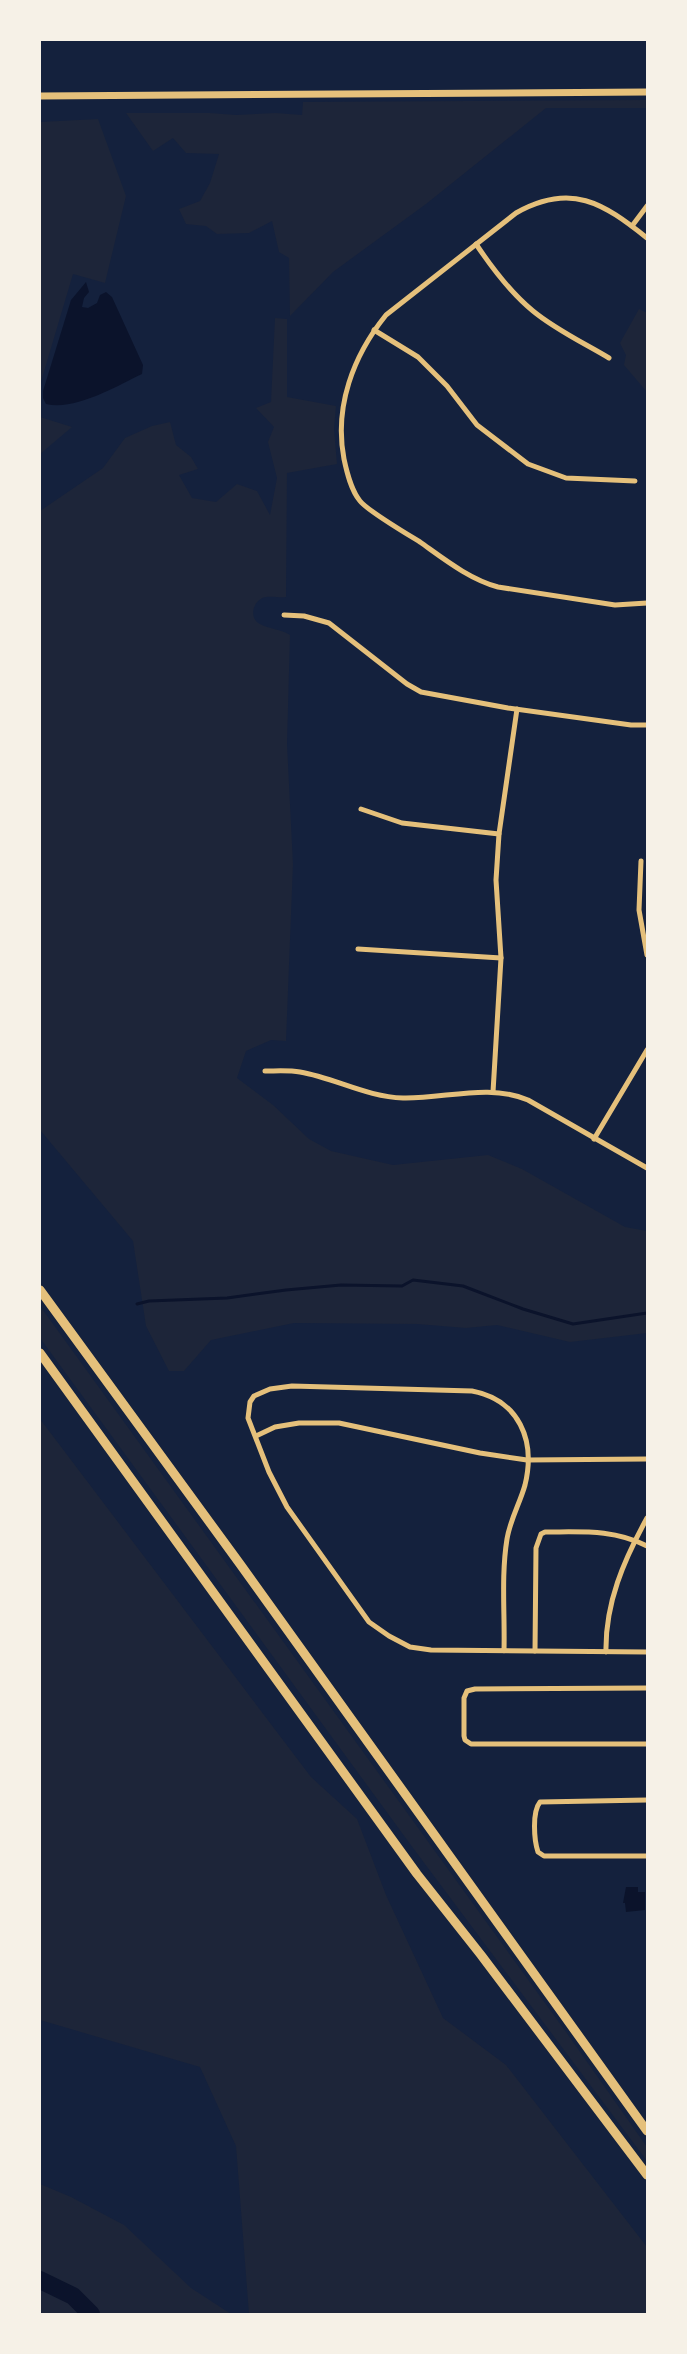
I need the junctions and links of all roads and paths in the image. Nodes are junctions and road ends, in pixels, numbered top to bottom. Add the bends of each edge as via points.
1 (647, 92) edge
2 (40, 96) edge
3 (647, 206) edge
4 (632, 226) junction
5 (647, 238) edge
6 (476, 244) junction
7 (374, 330) junction
8 (609, 358) dead end
9 (635, 481) dead end
10 (647, 603) edge
11 (284, 615) dead end
12 (517, 709) junction
13 (647, 725) edge
14 (361, 809) dead end
15 (499, 834) junction
16 (641, 861) dead end
17 (358, 949) dead end
18 (647, 955) edge
19 (501, 958) junction
20 (647, 1050) edge
21 (265, 1071) dead end
22 (493, 1092) junction
23 (594, 1139) junction
24 (647, 1168) edge
25 (40, 1290) edge
26 (40, 1352) edge
27 (256, 1436) junction
28 (647, 1459) edge
29 (528, 1460) junction
30 (647, 1518) edge
31 (635, 1540) junction
32 (647, 1546) edge
33 (504, 1651) junction
34 (535, 1652) junction
35 (606, 1652) junction
36 (647, 1652) edge
37 (647, 1688) edge
38 (647, 1744) edge
39 (647, 1800) edge
40 (647, 1856) edge
41 (647, 2131) edge
42 (647, 2175) edge

1 - 2 main road
3 - 4 street
4 - 5 street
4 - 6 street via 594,202 554,200 534,204 516,213
6 - 7 street via 386,315
6 - 8 street via 491,266 532,310
7 - 9 street via 418,358 447,386 477,425 528,464 566,478
7 - 10 street via 358,358 346,390 340,424 347,474 361,502 456,568 488,584 616,605
11 - 12 street via 304,616 329,623 421,692
12 - 13 street
12 - 15 street
14 - 15 street via 402,823
15 - 19 street via 496,880
16 - 18 street via 640,910
17 - 19 street
19 - 22 street
20 - 23 street
21 - 22 street via 298,1072 397,1098
22 - 23 street via 509,1093 528,1100
23 - 24 street
25 - 41 highway
26 - 42 highway via 417,1874
27 - 29 street via 275,1427 299,1423 339,1423
27 - 29 street via 248,1418 250,1402 254,1396 270,1389 306,1386 472,1391 495,1398 520,1421
27 - 33 street via 269,1472 288,1507 369,1622 410,1647
28 - 29 street
29 - 33 street via 525,1483 507,1538
30 - 31 street
31 - 32 street
31 - 34 street via 604,1533 541,1534 536,1548
31 - 35 street via 613,1597 606,1631
33 - 34 street
34 - 35 street
35 - 36 street
37 - 38 street via 470,1689 464,1698 466,1741 476,1745
39 - 40 street via 540,1802 536,1808 536,1842 541,1855

